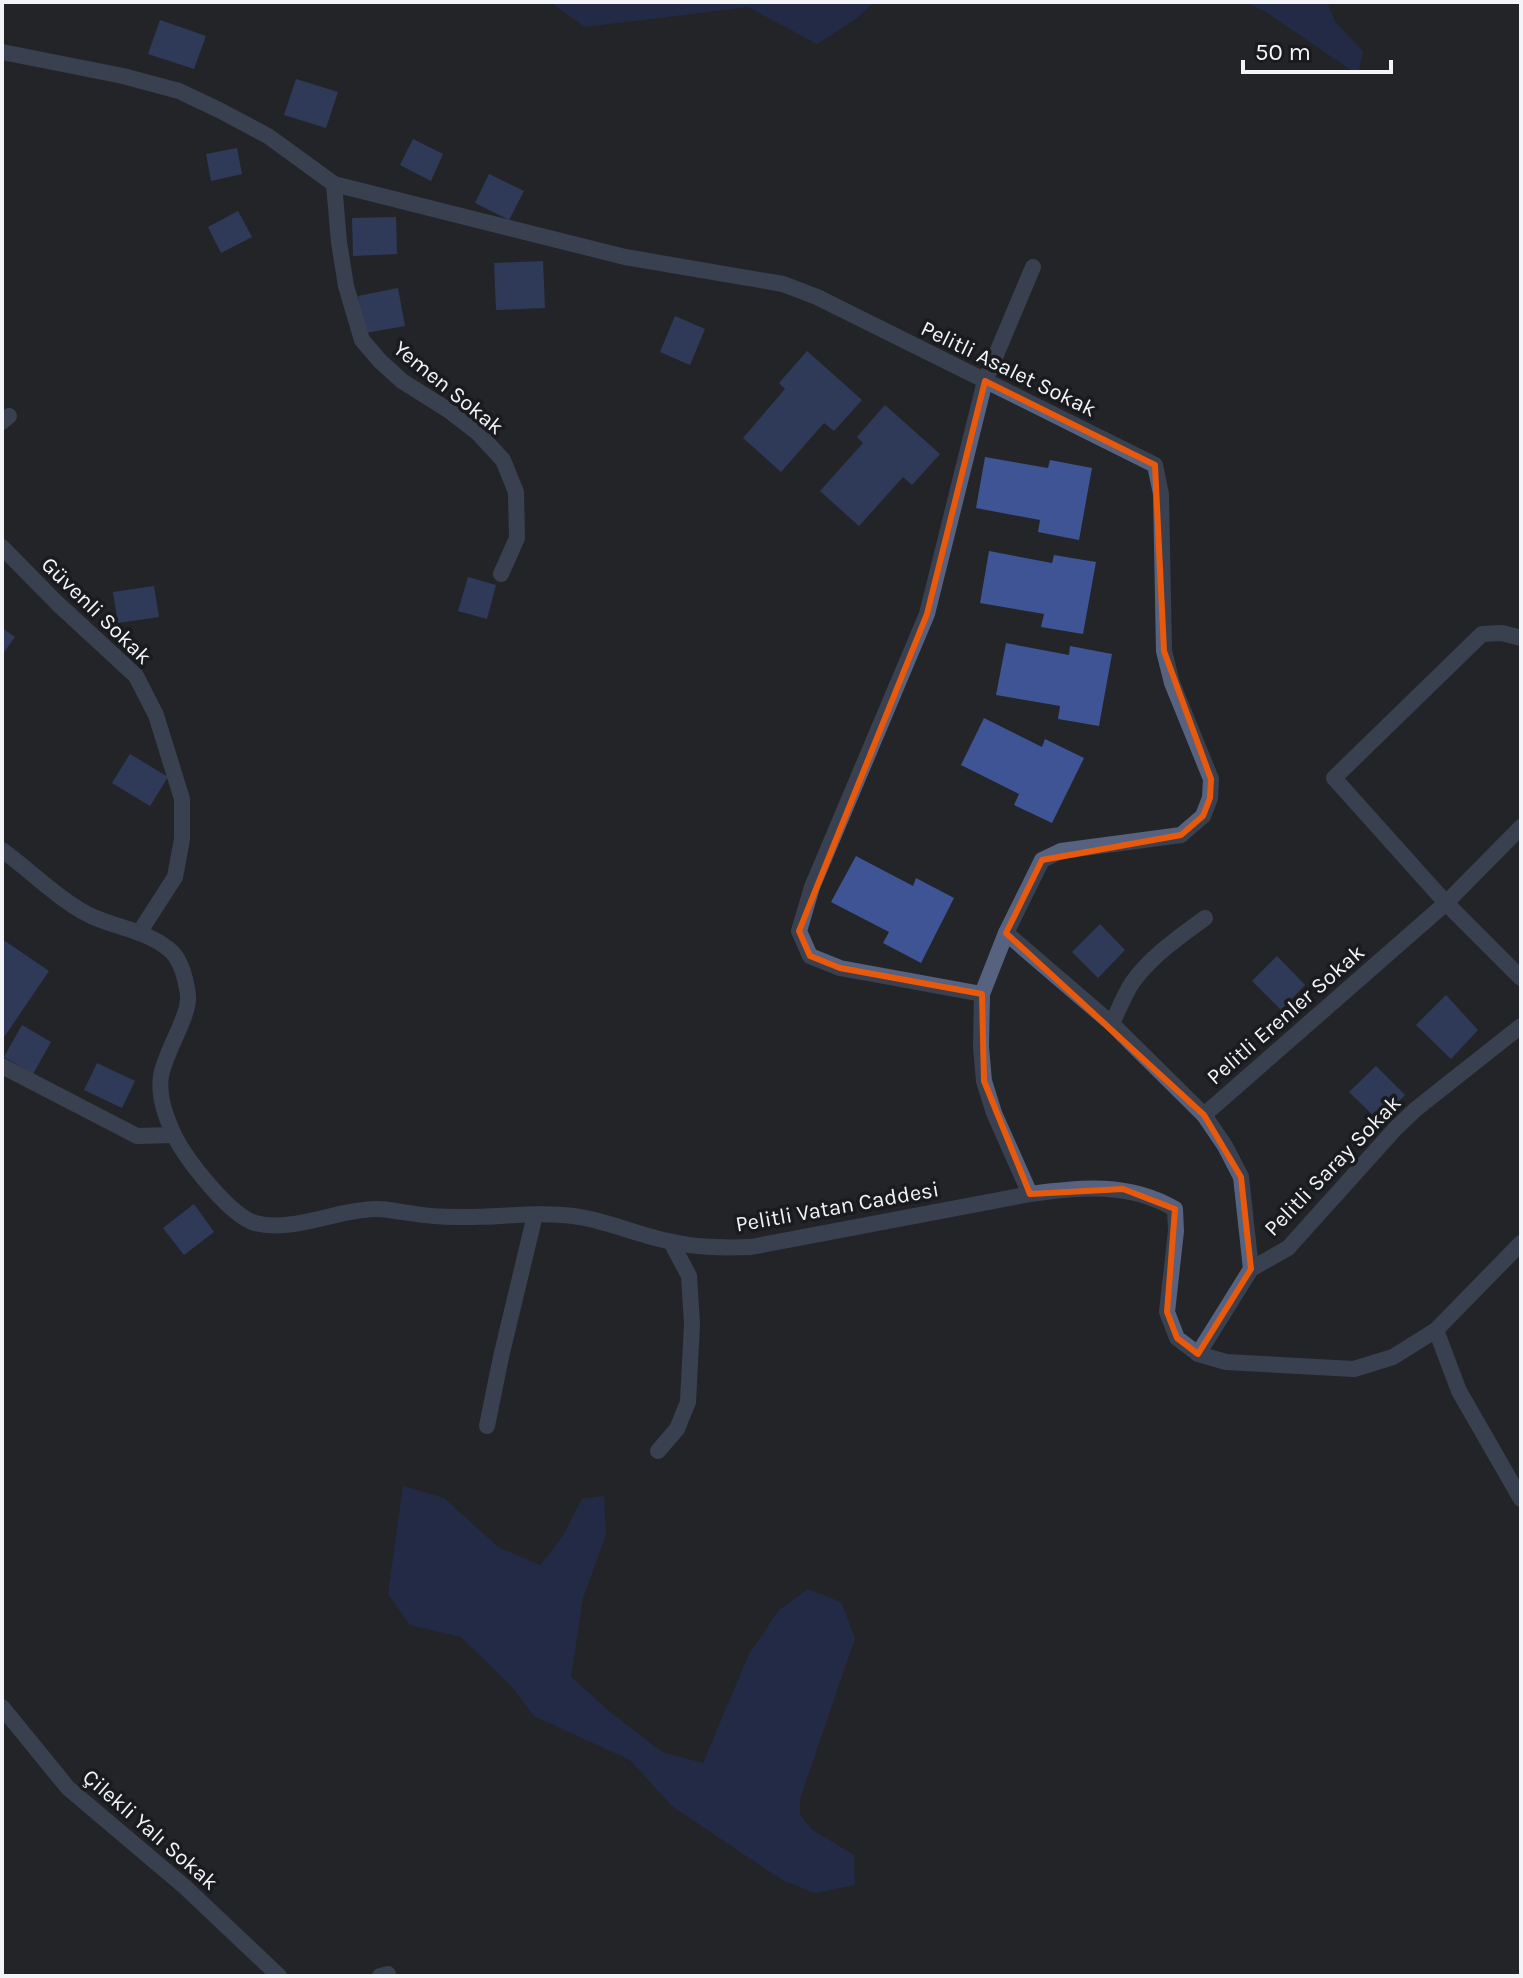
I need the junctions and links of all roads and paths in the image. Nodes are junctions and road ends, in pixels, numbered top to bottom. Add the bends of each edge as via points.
1 (2, 52) edge
2 (334, 184) junction
3 (1033, 267) dead end
4 (985, 381) junction
5 (2, 547) edge
6 (501, 574) dead end
7 (1521, 638) edge
8 (1521, 827) edge
9 (2, 850) edge
10 (1446, 903) junction
11 (1205, 918) dead end
12 (139, 933) junction
13 (1006, 933) junction
14 (1521, 978) edge
15 (982, 994) junction
16 (1112, 1024) junction
17 (1521, 1026) edge
18 (2, 1066) edge
19 (1204, 1115) junction
20 (174, 1135) junction
21 (1030, 1194) junction
22 (535, 1215) junction
23 (671, 1242) junction
24 (1521, 1243) edge
25 (1251, 1269) junction
26 (1436, 1330) junction
27 (1198, 1354) junction
28 (487, 1426) dead end
29 (658, 1451) dead end
30 (1521, 1499) edge
31 (2, 1707) edge
32 (279, 1976) edge

1 - 2 street, Pelitli Asalet Sokak via 179,91 268,136
2 - 4 street, Pelitli Asalet Sokak via 625,257 783,284
2 - 6 street, Yemen Sokak via 346,286 362,340 402,381 478,433 503,460 516,492 517,538
3 - 4 street
4 - 13 street, Pelitli Asalet Sokak via 1155,465 1161,494 1164,651 1211,779 1203,816 1181,835 1061,851 1042,860
4 - 15 street via 927,614 812,887 799,931 810,956 840,968
5 - 12 street, Güvenli Sokak via 136,676 156,715 182,799 182,839 175,877
7 - 10 street via 1482,634 1334,778
8 - 10 street, Pelitli Erenler Sokak
9 - 12 street, Pelitli Vatan Caddesi via 87,914
10 - 14 street
10 - 19 street, Pelitli Erenler Sokak
11 - 16 street via 1132,983
12 - 20 street, Pelitli Vatan Caddesi via 174,953 189,999 160,1079 163,1108
13 - 15 street, Pelitli Asalet Sokak
13 - 16 street, Pelitli Erenler Sokak
15 - 21 street, Pelitli Asalet Sokak via 984,1081
16 - 19 street, Pelitli Erenler Sokak
17 - 25 street, Pelitli Saray Sokak via 1406,1119 1288,1248
18 - 20 street via 137,1136
19 - 25 street via 1241,1177
20 - 22 street, Pelitli Vatan Caddesi via 195,1170 254,1223 304,1222 377,1208 427,1216
21 - 23 street, Pelitli Vatan Caddesi via 751,1247
21 - 27 street, Pelitli Vatan Caddesi via 1123,1189 1175,1209 1167,1312 1177,1338
22 - 23 street, Pelitli Vatan Caddesi via 595,1220
22 - 28 street
23 - 29 street via 689,1276 688,1402 677,1429
24 - 26 street
25 - 27 street, Pelitli Saray Sokak
26 - 27 street via 1393,1357 1354,1369 1226,1362
26 - 30 street via 1459,1391
31 - 32 street, Çilekli Yalı Sokak via 68,1788

